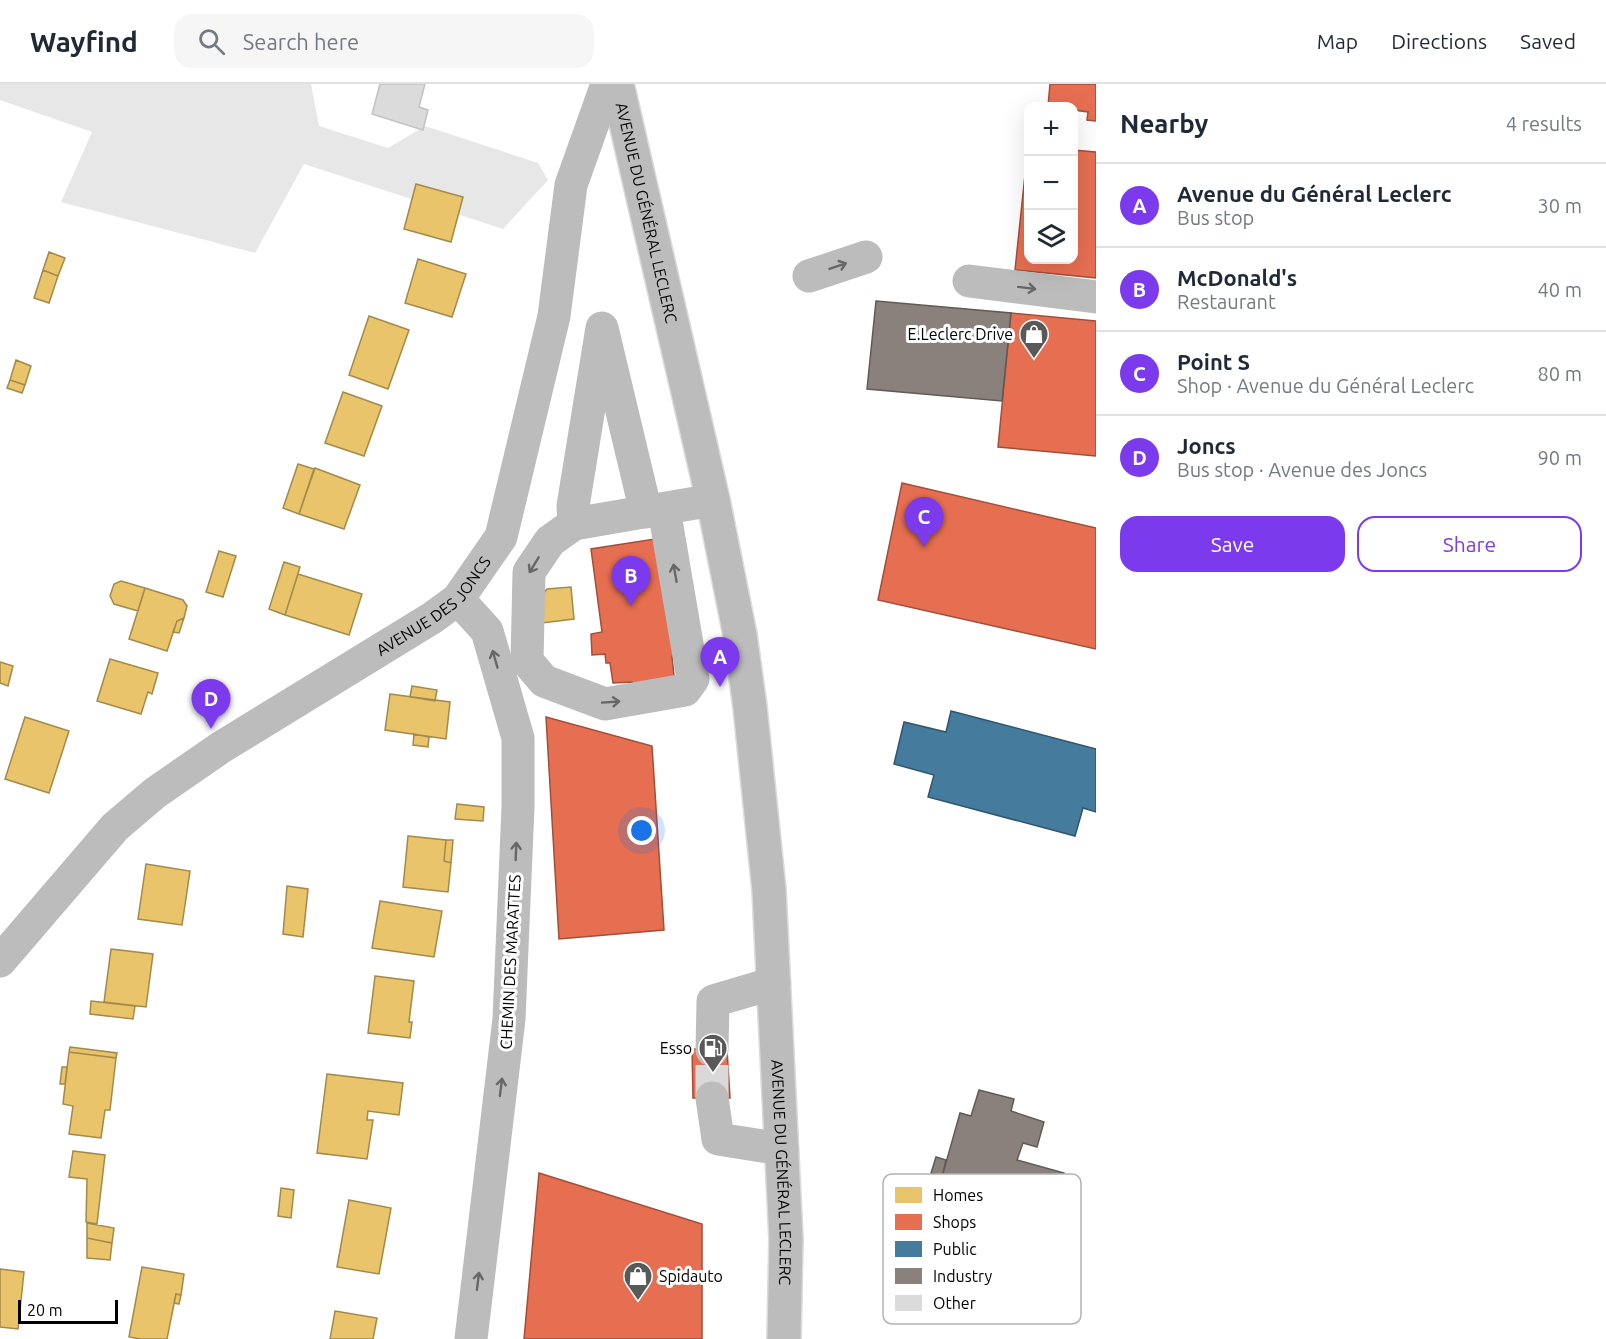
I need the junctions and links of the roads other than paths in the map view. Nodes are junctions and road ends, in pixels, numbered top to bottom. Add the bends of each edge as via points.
1 (607, 84) edge
2 (617, 84) edge
3 (866, 257) dead end
4 (809, 276) dead end
5 (969, 281) dead end
6 (1096, 297) edge
7 (554, 316) junction
8 (602, 328) junction
9 (713, 500) junction
10 (655, 510) junction
11 (574, 524) junction
12 (458, 599) junction
13 (0, 961) edge
14 (774, 983) junction
15 (712, 1050) tunnel mouth
16 (712, 1098) tunnel mouth
17 (782, 1149) junction
18 (471, 1339) edge
19 (784, 1339) edge

1 - 7 street, AVENUE DES JONCS via 571,185
2 - 9 street, AVENUE DU GÉNÉRAL LECLERC
4 -> 3 street
5 -> 6 street
7 - 8 street
7 - 12 street, AVENUE DES JONCS via 501,537
8 - 10 street
8 - 11 street via 573,506
9 - 10 street
9 - 14 street, AVENUE DU GÉNÉRAL LECLERC via 750,707 769,890
10 - 11 street
11 -> 10 street via 550,541 529,572 527,661 544,681 605,704 685,690 693,679
12 - 13 street, AVENUE DES JONCS via 220,748 155,794 115,827
18 -> 12 street, CHEMIN DES MARATTES via 509,1019 518,738 487,631
14 - 15 street via 713,1001
14 - 17 street, AVENUE DU GÉNÉRAL LECLERC
16 - 17 street via 718,1139
17 - 19 street, AVENUE DU GÉNÉRAL LECLERC via 786,1239

